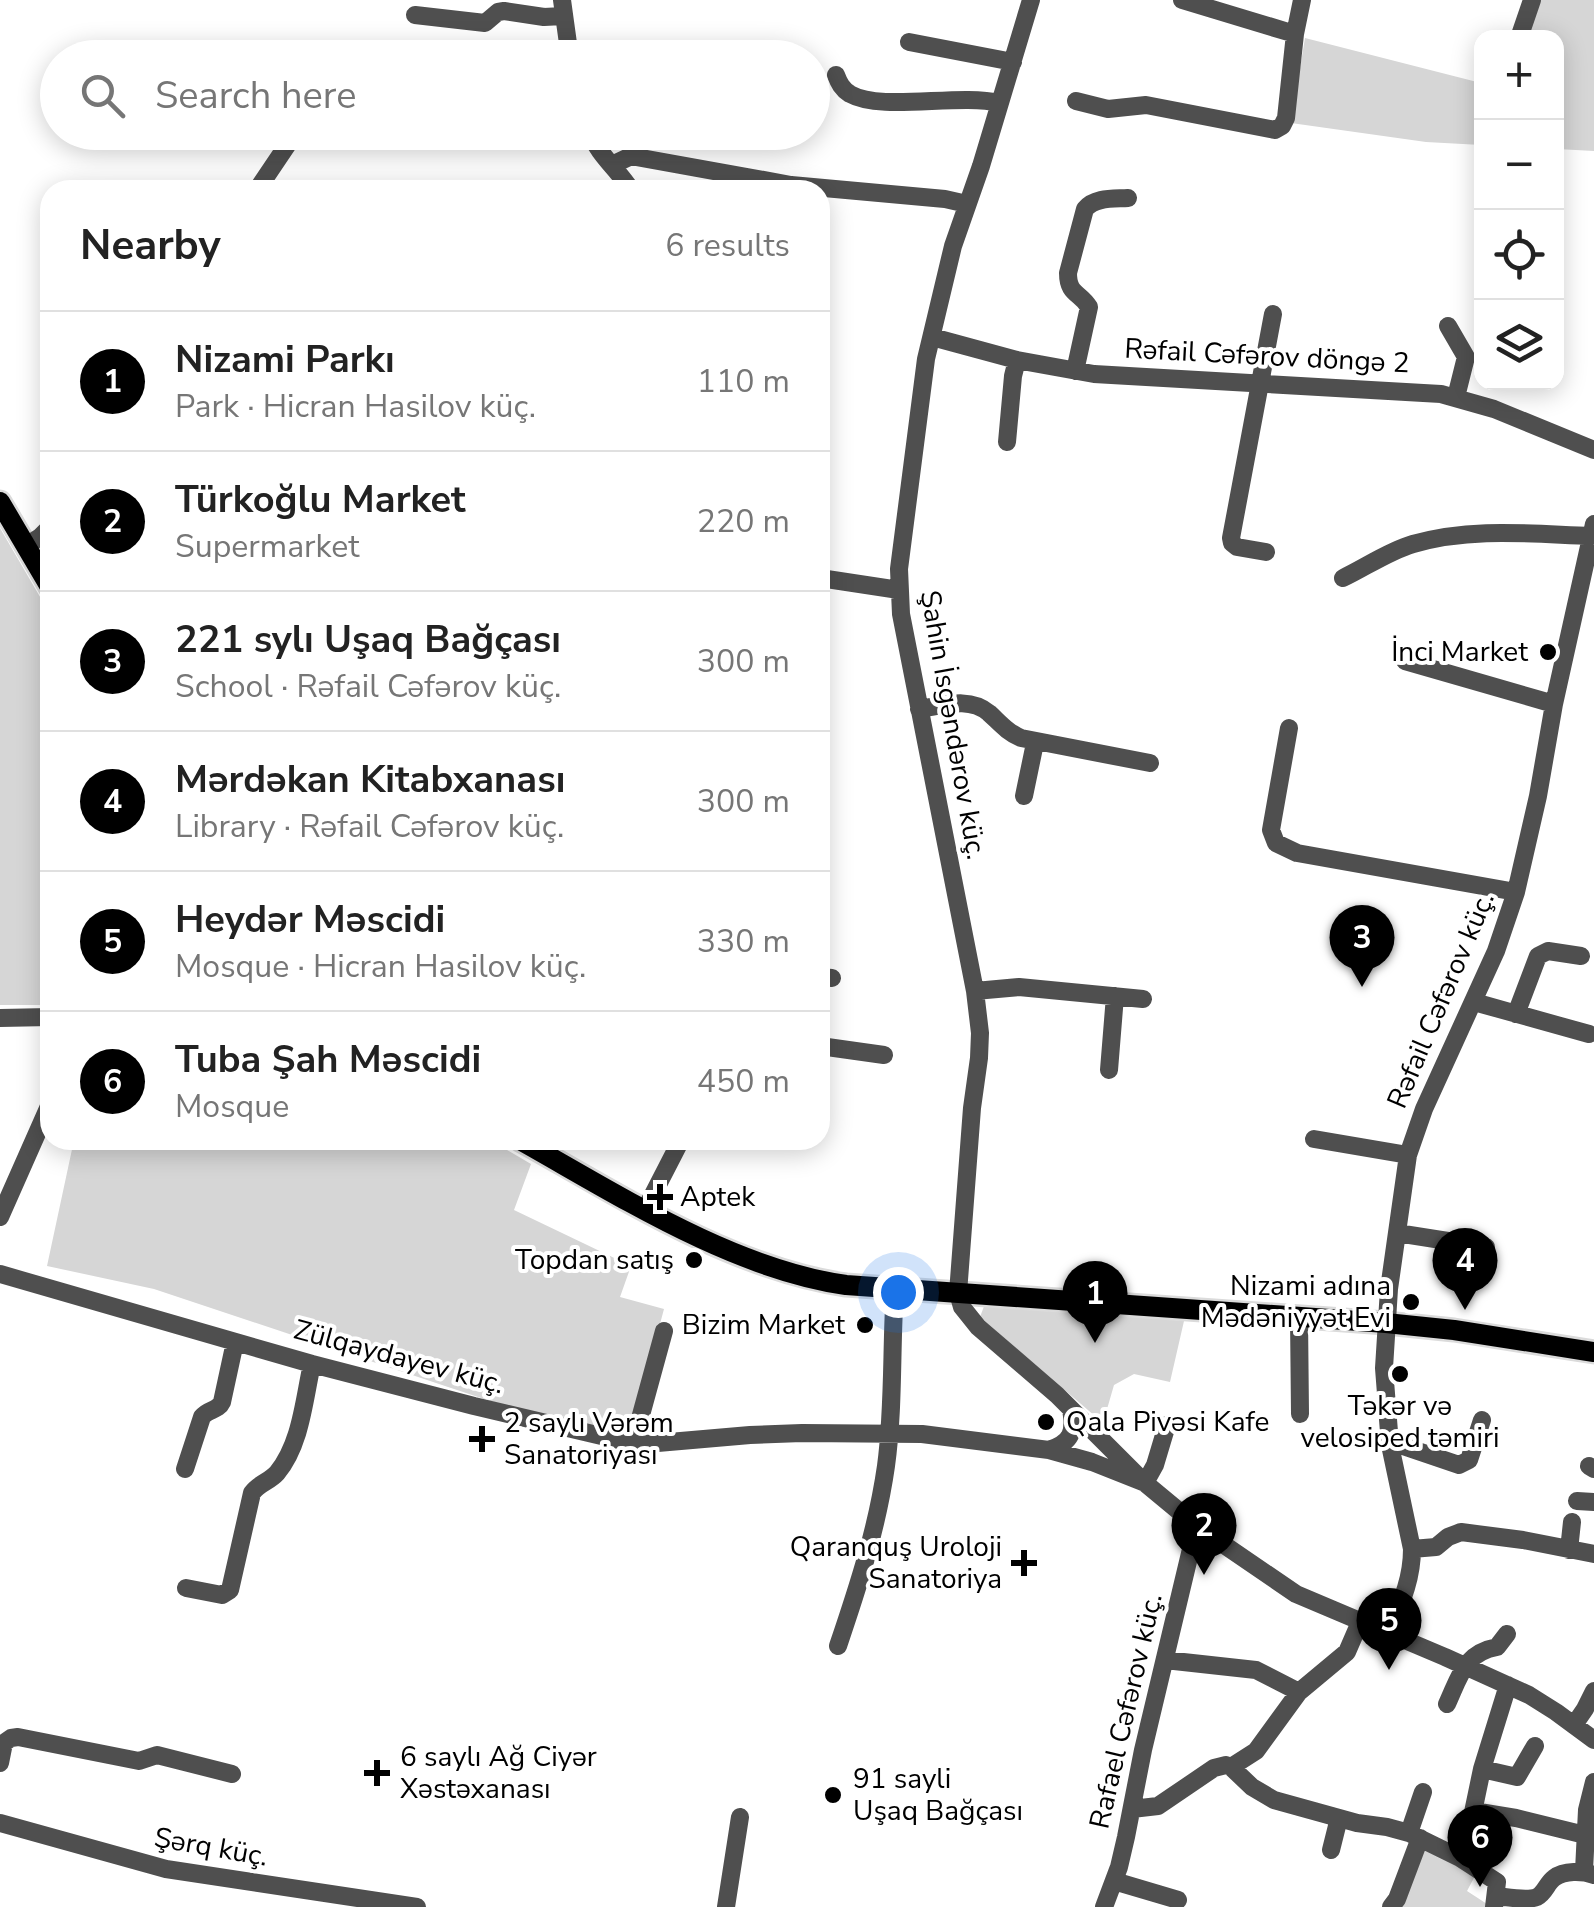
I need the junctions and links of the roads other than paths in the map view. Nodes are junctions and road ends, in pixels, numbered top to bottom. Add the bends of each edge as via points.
1 (1031, 0) edge
2 (1182, 0) edge
3 (1302, 0) edge
4 (1532, 0) edge
5 (562, 8) edge
6 (416, 15) dead end
7 (1522, 30) edge
8 (1295, 34) junction
9 (567, 40) edge
10 (908, 42) dead end
11 (1013, 62) junction
12 (836, 75) dead end
13 (1076, 101) dead end
14 (1000, 103) junction
15 (284, 150) edge
16 (598, 150) edge
17 (612, 164) junction
18 (265, 180) edge
19 (623, 180) edge
20 (763, 180) edge
21 (830, 189) edge
22 (1128, 198) dead end
23 (968, 204) junction
24 (1273, 314) dead end
25 (1448, 326) dead end
26 (932, 338) junction
27 (1017, 360) junction
28 (1076, 372) junction
29 (1259, 383) junction
30 (1456, 397) junction
31 (1007, 442) dead end
32 (1594, 450) edge
33 (0, 502) edge
34 (1592, 530) edge
35 (40, 535) edge
36 (26, 546) junction
37 (1266, 552) dead end
38 (40, 570) edge
39 (1343, 578) dead end
40 (1588, 578) edge
41 (830, 580) edge
42 (899, 590) junction
43 (1405, 661) dead end
44 (1554, 704) junction
45 (918, 709) junction
46 (1289, 728) dead end
47 (1036, 743) junction
48 (1150, 763) dead end
49 (1024, 796) dead end
50 (1516, 892) junction
51 (1580, 956) dead end
52 (976, 991) junction
53 (1116, 996) junction
54 (1143, 999) dead end
55 (1474, 1002) junction
56 (1516, 1014) junction
57 (40, 1017) edge
58 (0, 1018) edge
59 (1589, 1034) dead end
60 (830, 1047) edge
61 (884, 1055) dead end
62 (1109, 1070) dead end
63 (40, 1127) edge
64 (1314, 1138) dead end
65 (538, 1150) edge
66 (676, 1150) edge
67 (1408, 1155) junction
68 (645, 1210) junction
69 (0, 1218) edge
70 (1397, 1233) junction
71 (1486, 1247) dead end
72 (0, 1274) edge
73 (895, 1288) junction
74 (958, 1292) junction
75 (1300, 1316) junction
76 (1386, 1323) junction
77 (664, 1332) dead end
78 (235, 1342) junction
79 (1594, 1352) edge
80 (312, 1364) junction
81 (1071, 1409) junction
82 (1300, 1414) dead end
83 (1482, 1420) dead end
84 (1167, 1425) dead end
85 (890, 1432) junction
86 (637, 1443) junction
87 (1390, 1445) junction
88 (1049, 1450) junction
89 (185, 1469) dead end
90 (1145, 1483) junction
91 (1572, 1522) dead end
92 (1198, 1526) junction
93 (1412, 1550) junction
94 (1568, 1550) junction
95 (1594, 1554) edge
96 (186, 1588) dead end
97 (1360, 1622) junction
98 (1388, 1634) junction
99 (1506, 1634) dead end
100 (838, 1646) dead end
101 (1165, 1660) junction
102 (1464, 1666) junction
103 (1508, 1685) junction
104 (1299, 1692) junction
105 (1594, 1692) edge
106 (1448, 1704) dead end
107 (1574, 1725) junction
108 (1594, 1740) edge
109 (1535, 1746) dead end
110 (0, 1763) edge
111 (1231, 1767) junction
112 (1482, 1770) junction
113 (232, 1774) dead end
114 (1594, 1782) edge
115 (1422, 1792) dead end
116 (1132, 1809) junction
117 (1473, 1811) junction
118 (740, 1817) dead end
119 (1338, 1818) junction
120 (0, 1822) edge
121 (1414, 1835) junction
122 (1585, 1835) junction
123 (1332, 1850) dead end
124 (1460, 1858) junction
125 (1589, 1874) edge
126 (1114, 1882) junction
127 (1178, 1900) dead end
128 (1495, 1902) edge
129 (416, 1907) edge
130 (726, 1907) edge
131 (1104, 1907) edge
132 (1391, 1907) edge

1 - 11 street, Şahin İsgəndərov küç.
2 - 8 street
3 - 8 street
4 - 7 street
5 - 6 street via 544,17 498,12 485,23
5 - 9 street
8 - 13 street via 1286,118 1275,130 1146,105 1108,108
10 - 11 street
11 - 14 street, Şahin İsgəndərov küç.
12 - 14 street via 847,92 870,100
14 - 23 street, Şahin İsgəndərov küç.
15 - 18 street
16 - 17 street
17 - 19 street
17 - 20 street via 636,157
21 - 23 street
22 - 28 street via 1098,200 1085,209 1068,273 1072,291 1089,307
23 - 26 street, Şahin İsgəndərov küç.
24 - 29 street
25 - 30 street via 1466,357
26 - 27 street, Rəfail Cəfərov döngə 2
26 - 42 street, Şahin İsgəndərov küç.
27 - 28 street, Rəfail Cəfərov döngə 2
27 - 31 street
28 - 29 street, Rəfail Cəfərov döngə 2
29 - 30 street, Rəfail Cəfərov döngə 2
29 - 37 street via 1231,538 1237,546
30 - 32 street, Rəfail Cəfərov döngə 2
33 - 36 main road
34 - 39 street via 1449,535 1408,545
34 - 40 street, Rəfail Cəfərov küç.
35 - 36 street
36 - 38 main road
40 - 44 street, Rəfail Cəfərov küç.
41 - 42 street
42 - 45 street, Şahin İsgəndərov küç.
43 - 44 street
44 - 50 street, Rəfail Cəfərov küç.
45 - 47 street via 980,706 1008,732
45 - 52 street, Şahin İsgəndərov küç.
46 - 50 street via 1271,830 1276,843 1298,853
47 - 48 street
47 - 49 street
50 - 55 street, Rəfail Cəfərov küç.
51 - 56 street via 1538,956
52 - 53 street via 1019,987
52 - 74 street, Şahin İsgəndərov küç. via 980,1058
53 - 54 street
53 - 62 street
55 - 56 street
55 - 67 street, Rəfail Cəfərov küç.
56 - 59 street
57 - 58 street
60 - 61 street
63 - 69 street
64 - 67 street
65 - 68 main road
66 - 68 street
67 - 70 street, Rəfail Cəfərov küç.
68 - 73 main road via 790,1274
70 - 71 street
70 - 76 street, Rəfail Cəfərov küç.
72 - 78 street, Zülqaydayev küç.
73 - 74 main road
73 - 85 street
74 - 75 main road
74 - 81 street via 978,1327
75 - 76 main road
75 - 82 street
76 - 79 main road
76 - 87 street, Rəfail Cəfərov küç.
77 - 86 street
78 - 80 street, Zülqaydayev küç.
78 - 89 street via 222,1402 202,1417
80 - 86 street, Zülqaydayev küç.
80 - 96 street via 294,1444 276,1474 252,1493 230,1590 222,1595
81 - 88 street via 1070,1436
81 - 90 street
83 - 87 street via 1469,1460 1460,1465
84 - 90 street
85 - 86 street, Zülqaydayev küç.
85 - 88 street, Zülqaydayev küç.
85 - 100 street via 875,1524
87 - 93 street, Rəfail Cəfərov küç.
88 - 90 street, Zülqaydayev küç.
90 - 92 street
91 - 94 street
92 - 97 street via 1296,1594
92 - 101 street, Rafael Cəfərov küç.
93 - 94 street via 1461,1532
93 - 98 street via 1409,1584
94 - 95 street
97 - 98 street
97 - 104 street via 1346,1652
98 - 102 street
99 - 102 street
101 - 104 street via 1256,1670
101 - 116 street, Rafael Cəfərov küç.
102 - 103 street
102 - 106 street
103 - 107 street
103 - 112 street
104 - 111 street via 1256,1751
105 - 107 street
107 - 108 street
109 - 112 street via 1517,1777
110 - 113 street via 4,1743 18,1737 139,1761 157,1755
111 - 116 street via 1214,1768 1158,1806
111 - 119 street via 1274,1800
112 - 117 street
114 - 122 street
115 - 121 street
116 - 126 street, Rafael Cəfərov küç.
117 - 122 street
117 - 124 street
118 - 130 street
119 - 121 street
119 - 123 street
120 - 129 street, Şərq küç. via 176,1871
121 - 124 street
121 - 132 street
122 - 125 street
124 - 128 street via 1495,1880
125 - 128 street via 1555,1877 1538,1896
126 - 127 street
126 - 131 street, Rafael Cəfərov küç.

